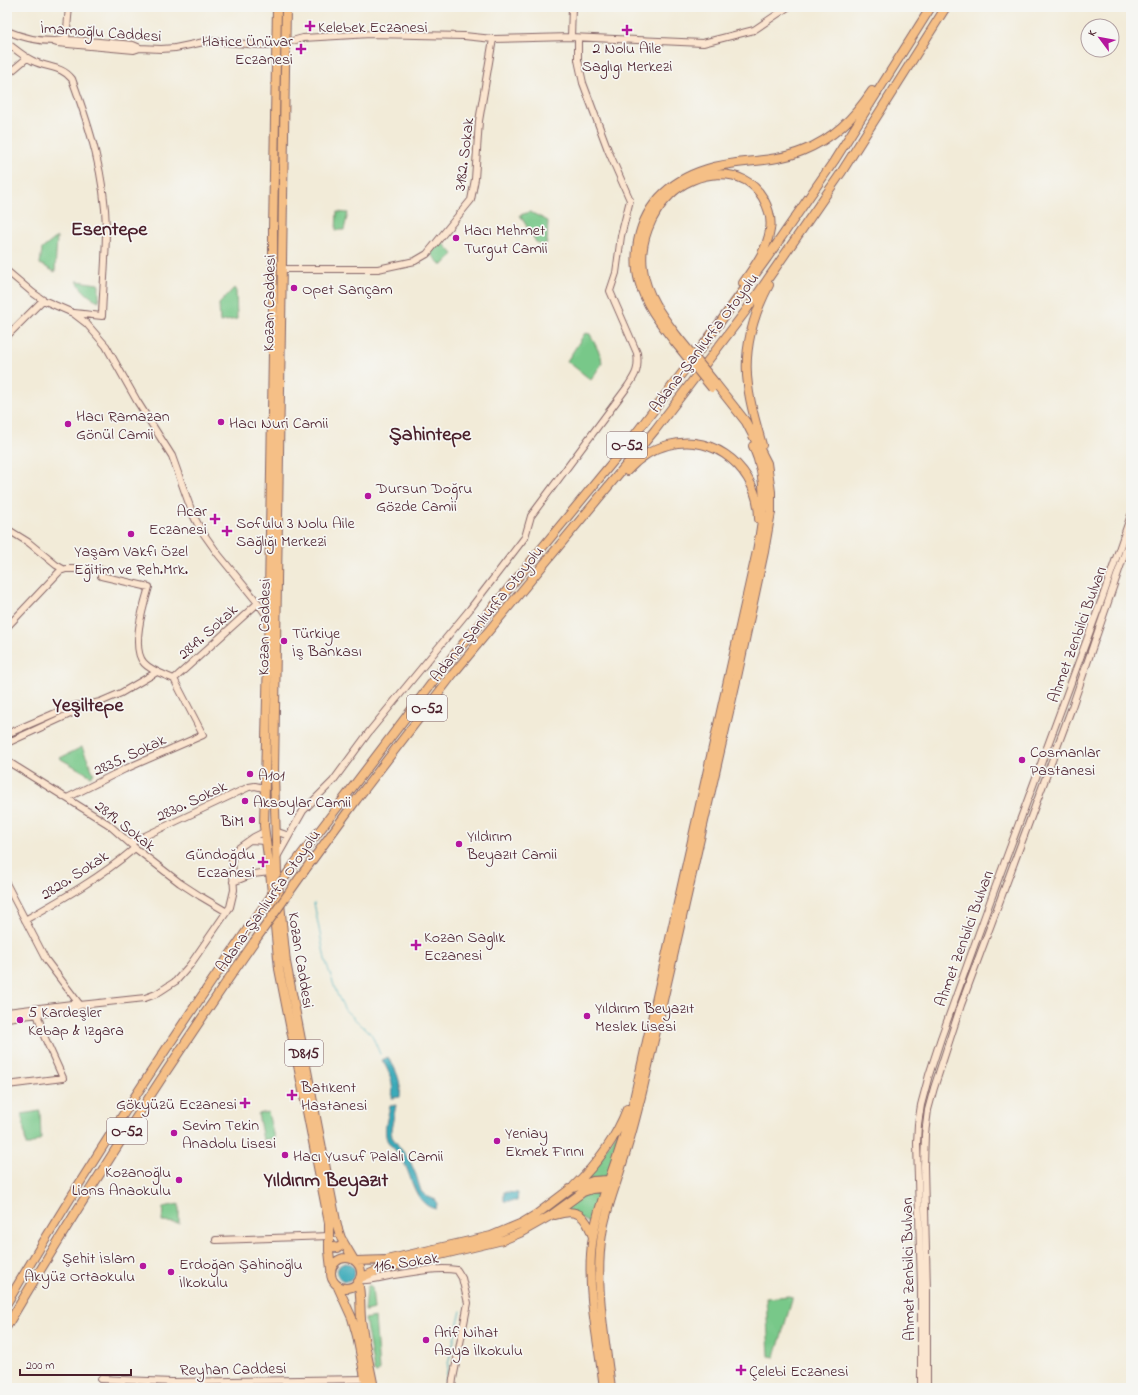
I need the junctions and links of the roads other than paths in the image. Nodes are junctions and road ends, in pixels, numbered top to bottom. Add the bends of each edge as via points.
1 (69, 7) edge
2 (277, 7) edge
3 (286, 7) edge
4 (572, 7) edge
5 (788, 7) edge
6 (928, 7) edge
7 (931, 7) edge
8 (946, 7) edge
9 (7, 31) edge
10 (18, 35) junction
11 (571, 37) junction
12 (578, 38) junction
13 (66, 39) junction
14 (493, 39) junction
15 (53, 41) junction
16 (286, 42) junction
17 (7, 43) edge
18 (277, 45) junction
19 (140, 48) junction
20 (27, 58) junction
21 (7, 75) edge
22 (800, 232) junction
23 (282, 270) junction
24 (7, 271) edge
25 (43, 300) junction
26 (73, 313) junction
27 (7, 336) edge
28 (676, 339) junction
29 (714, 386) junction
30 (767, 463) junction
31 (592, 486) junction
32 (590, 509) junction
33 (1131, 515) edge
34 (7, 529) edge
35 (1131, 535) edge
36 (757, 551) junction
37 (63, 570) junction
38 (258, 603) junction
39 (269, 619) junction
40 (7, 627) edge
41 (157, 672) junction
42 (174, 679) junction
43 (83, 706) junction
44 (7, 734) edge
45 (7, 742) edge
46 (7, 760) edge
47 (264, 788) junction
48 (67, 798) junction
49 (275, 831) junction
50 (265, 836) junction
51 (289, 836) junction
52 (275, 840) junction
53 (130, 842) junction
54 (135, 848) junction
55 (276, 858) junction
56 (270, 872) junction
57 (234, 882) junction
58 (7, 884) edge
59 (228, 912) junction
60 (25, 920) junction
61 (80, 1005) junction
62 (7, 1012) edge
63 (37, 1014) junction
64 (7, 1018) edge
65 (642, 1061) junction
66 (7, 1085) edge
67 (612, 1184) junction
68 (570, 1189) junction
69 (550, 1216) junction
70 (330, 1239) junction
71 (593, 1239) junction
72 (216, 1240) dead end
73 (343, 1241) junction
74 (355, 1260) junction
75 (331, 1269) junction
76 (359, 1280) junction
77 (337, 1285) junction
78 (7, 1303) edge
79 (7, 1326) edge
80 (101, 1379) dead end
81 (366, 1384) edge
82 (374, 1388) edge
83 (452, 1388) edge
84 (604, 1388) edge
85 (611, 1388) edge
86 (921, 1388) edge
87 (928, 1388) edge

1 - 13 main road
2 - 18 highway, Kozan Caddesi / D815
3 - 16 highway, Kozan Caddesi / D815
4 - 11 main road
5 - 12 main road, İmamoğlu Caddesi via 754,30 703,43
6 - 28 highway via 864,103 835,133 803,151 782,158 716,167 695,173 674,184 656,200 640,234 637,274 644,297 658,319
7 - 31 highway, Adana-Şanlıurfa Otoyolu / O-52 via 834,161 767,258 630,441
8 - 22 highway, Adana-Şanlıurfa Otoyolu / O-52 via 841,173
9 - 10 main road, İmamoğlu Caddesi
10 - 15 main road, İmamoğlu Caddesi
10 - 17 main road
11 - 12 main road, İmamoğlu Caddesi
11 - 14 main road, İmamoğlu Caddesi
12 - 51 main road via 578,60 583,83 630,200 610,291 637,353 638,370 531,516 522,541 369,732 333,781 303,811
13 - 15 main road, İmamoğlu Caddesi
13 - 19 main road, İmamoğlu Caddesi via 134,45
14 - 16 main road, İmamoğlu Caddesi via 371,34 303,38
14 - 23 main road, 3182. Sokak via 479,121 471,200 428,254 415,261 378,269
15 - 19 main road via 134,50
16 - 18 main road, İmamoğlu Caddesi
16 - 23 highway, Kozan Caddesi / D815
17 - 20 main road
18 - 19 main road, İmamoğlu Caddesi via 209,41 168,49
18 - 39 highway, Kozan Caddesi / D815
20 - 21 main road
20 - 26 main road via 62,70 69,75 89,127 99,166 106,228 102,316
22 - 30 highway via 758,308 748,347 747,378 750,397
22 - 32 highway, Adana-Şanlıurfa Otoyolu / O-52 via 745,312 655,430
23 - 49 highway, Kozan Caddesi / D815
24 - 25 main road
25 - 26 main road
25 - 27 main road
26 - 38 main road via 110,351 137,401 172,456 201,530
28 - 29 highway, bridge
28 - 31 highway via 653,301 644,277 642,263 649,227 663,202 685,184 714,174 739,177 758,190 770,215 770,232 761,254 741,286
29 - 30 highway via 746,422
29 - 36 highway via 747,432 760,465 764,508
30 - 67 highway via 771,512 764,552 643,1088 633,1128
31 - 78 highway, Adana-Şanlıurfa Otoyolu / O-52, bridge via 444,667 247,930 126,1110
32 - 36 highway via 646,455 668,445 688,442 702,444 723,453 737,463 752,485 759,512
32 - 79 highway, Adana-Şanlıurfa Otoyolu / O-52, bridge via 453,674 305,870 193,1030 95,1180
33 - 86 main road, Ahmet Zenbilci Bulvarı via 964,972 921,1105 917,1143
34 - 37 main road
35 - 87 main road, Ahmet Zenbilci Bulvarı via 1072,707 961,1005 928,1110 924,1166
36 - 65 highway
37 - 40 main road via 57,573
37 - 41 main road via 102,569 101,576 149,587 142,610 138,645 144,664
38 - 39 main road
38 - 42 main road, 2849. Sokak
39 - 47 highway, Kozan Caddesi / D815
41 - 42 main road
41 - 43 main road via 121,693
42 - 48 main road, 2835. Sokak via 203,735
43 - 44 main road via 68,708
43 - 45 main road
46 - 48 main road, 2819. Sokak
47 - 50 highway, Kozan Caddesi / D815
47 - 53 main road, 2830. Sokak via 249,787
48 - 53 main road, 2819. Sokak via 108,824
49 - 50 highway via 270,829
49 - 51 main road
49 - 52 highway, Kozan Caddesi / D815
50 - 52 highway via 269,842
50 - 56 highway, Kozan Caddesi / D815
50 - 57 main road via 250,840 234,853
51 - 52 main road
51 - 55 main road
52 - 55 highway, Kozan Caddesi / D815
53 - 54 main road, 2819. Sokak
54 - 59 main road, 2819. Sokak via 180,883
54 - 60 main road, 2820. Sokak via 93,880
55 - 73 highway, Kozan Caddesi / D815 via 281,928 288,975 336,1219
56 - 57 main road via 253,874
56 - 70 highway, Kozan Caddesi / D815 via 279,969
57 - 59 main road
58 - 60 main road
59 - 61 main road via 190,965 167,988 145,998
60 - 61 main road via 46,960
61 - 62 main road
61 - 63 main road via 71,1010
63 - 64 main road
63 - 66 main road via 63,1078
65 - 67 highway
65 - 68 highway via 614,1138 592,1167
67 - 68 highway via 593,1181
67 - 69 highway via 583,1192
67 - 71 highway
67 - 85 highway via 602,1234 599,1275
68 - 74 highway via 537,1214 491,1236 386,1260
69 - 71 highway via 564,1212 577,1213 586,1220
69 - 76 highway via 520,1233 494,1243 381,1269
70 - 72 main road
70 - 73 highway via 333,1247 338,1248
70 - 75 highway, Kozan Caddesi / D815
71 - 84 highway via 592,1294
73 - 74 highway, Kozan Caddesi / D815
74 - 75 highway via 340,1259
74 - 76 highway via 360,1268
75 - 77 highway via 332,1278
76 - 77 highway via 347,1288
76 - 82 highway via 362,1325
76 - 83 main road, 116. Sokak via 442,1268 457,1270 462,1278 468,1303
77 - 81 highway via 352,1318
80 - 81 main road, Reyhan Caddesi

